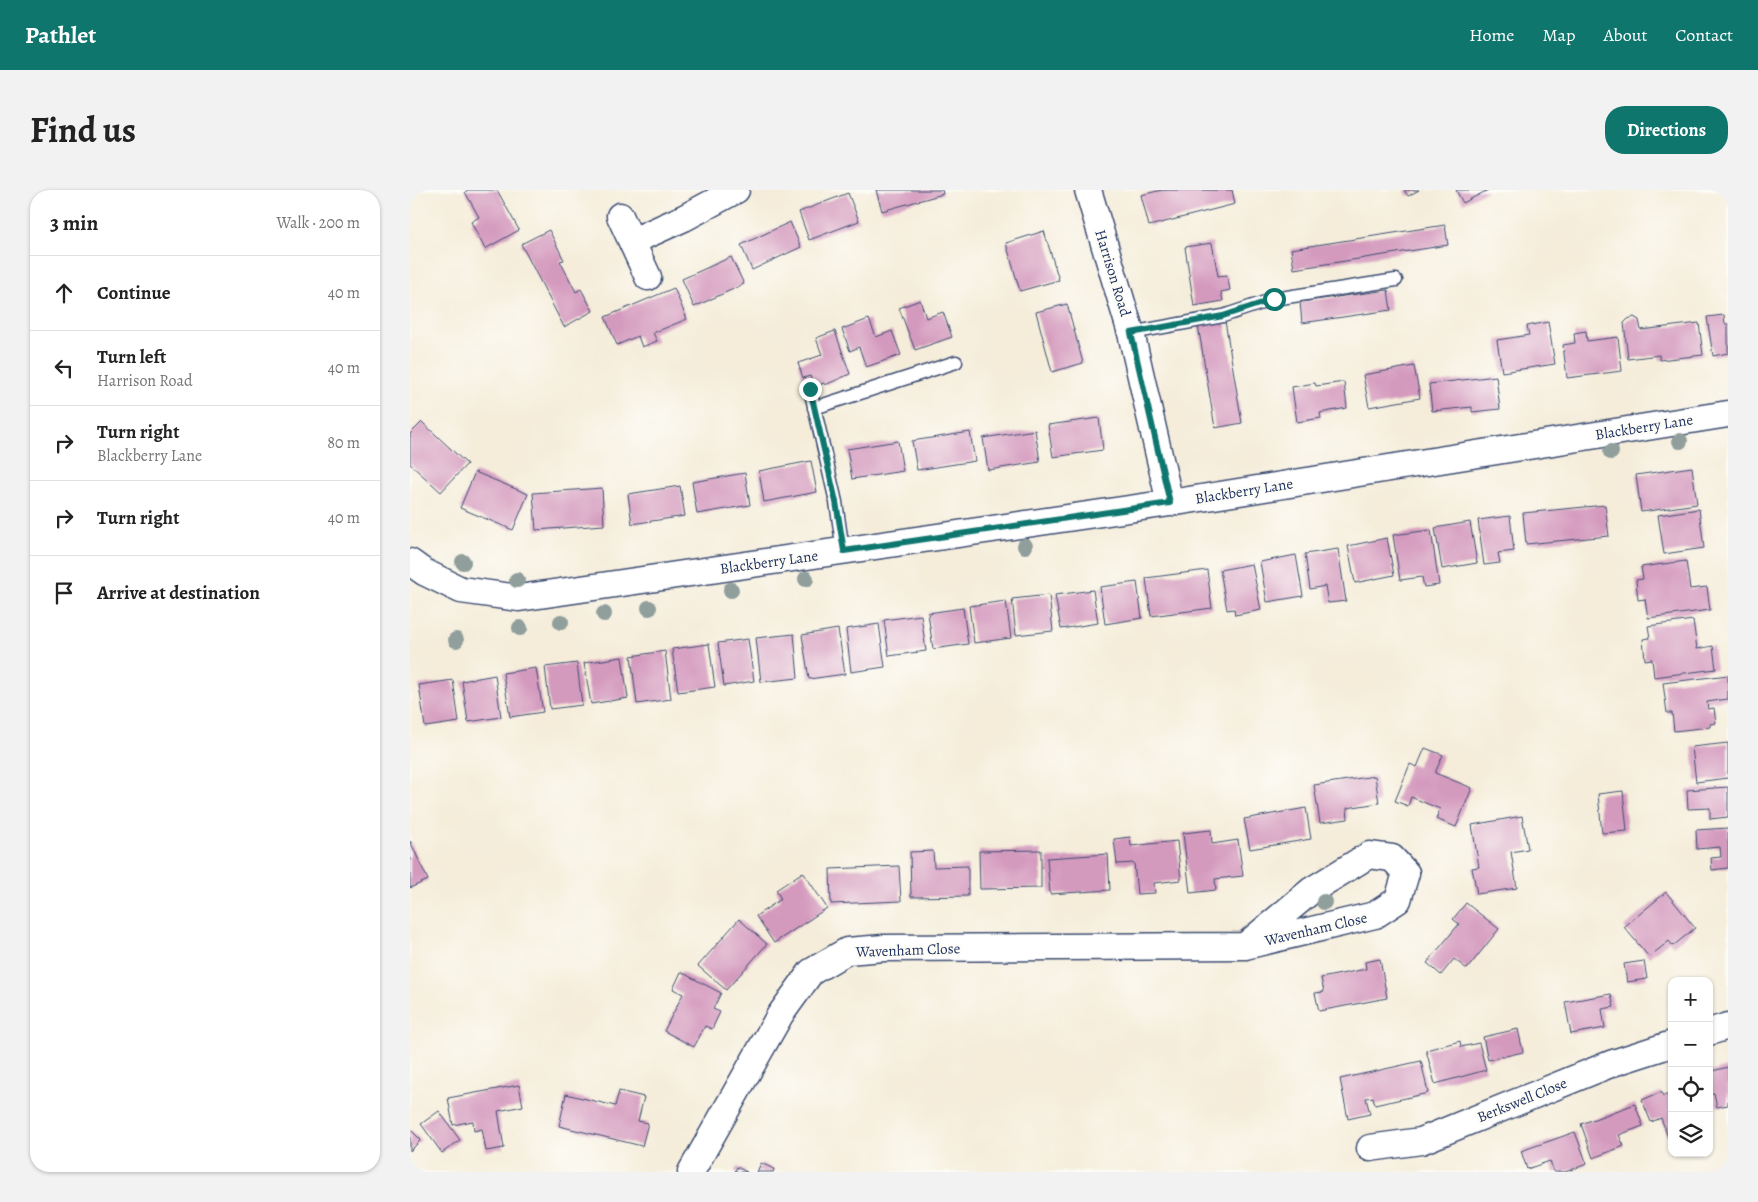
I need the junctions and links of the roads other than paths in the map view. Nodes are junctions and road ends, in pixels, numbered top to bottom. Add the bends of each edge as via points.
1 (736, 190) edge
2 (1088, 190) edge
3 (620, 216) dead end
4 (633, 241) junction
5 (648, 276) dead end
6 (1396, 280) dead end
7 (1131, 333) junction
8 (956, 362) dead end
9 (810, 389) dead end
10 (814, 408) junction
11 (1728, 414) edge
12 (1170, 503) junction
13 (844, 551) junction
14 (410, 562) edge
15 (1245, 946) junction
16 (1728, 1026) edge
17 (1713, 1031) edge
18 (1668, 1045) edge
19 (1370, 1148) dead end
20 (691, 1172) edge

1 - 4 street
2 - 7 street, Harrison Road
3 - 4 street
4 - 5 street
6 - 7 lane via 1274,299 1223,316
7 - 12 street, Harrison Road
8 - 10 lane
9 - 10 lane
10 - 13 lane
11 - 12 street, Blackberry Lane
12 - 13 street, Blackberry Lane
13 - 14 street, Blackberry Lane via 519,598 461,590
15 - 15 street, Wavenham Close via 1312,890 1369,855 1392,858 1406,873 1398,900 1375,915
15 - 20 street, Wavenham Close via 884,948 846,951 812,972 780,1015
16 - 17 street
18 - 19 street, Berkswell Close via 1613,1063 1421,1141

